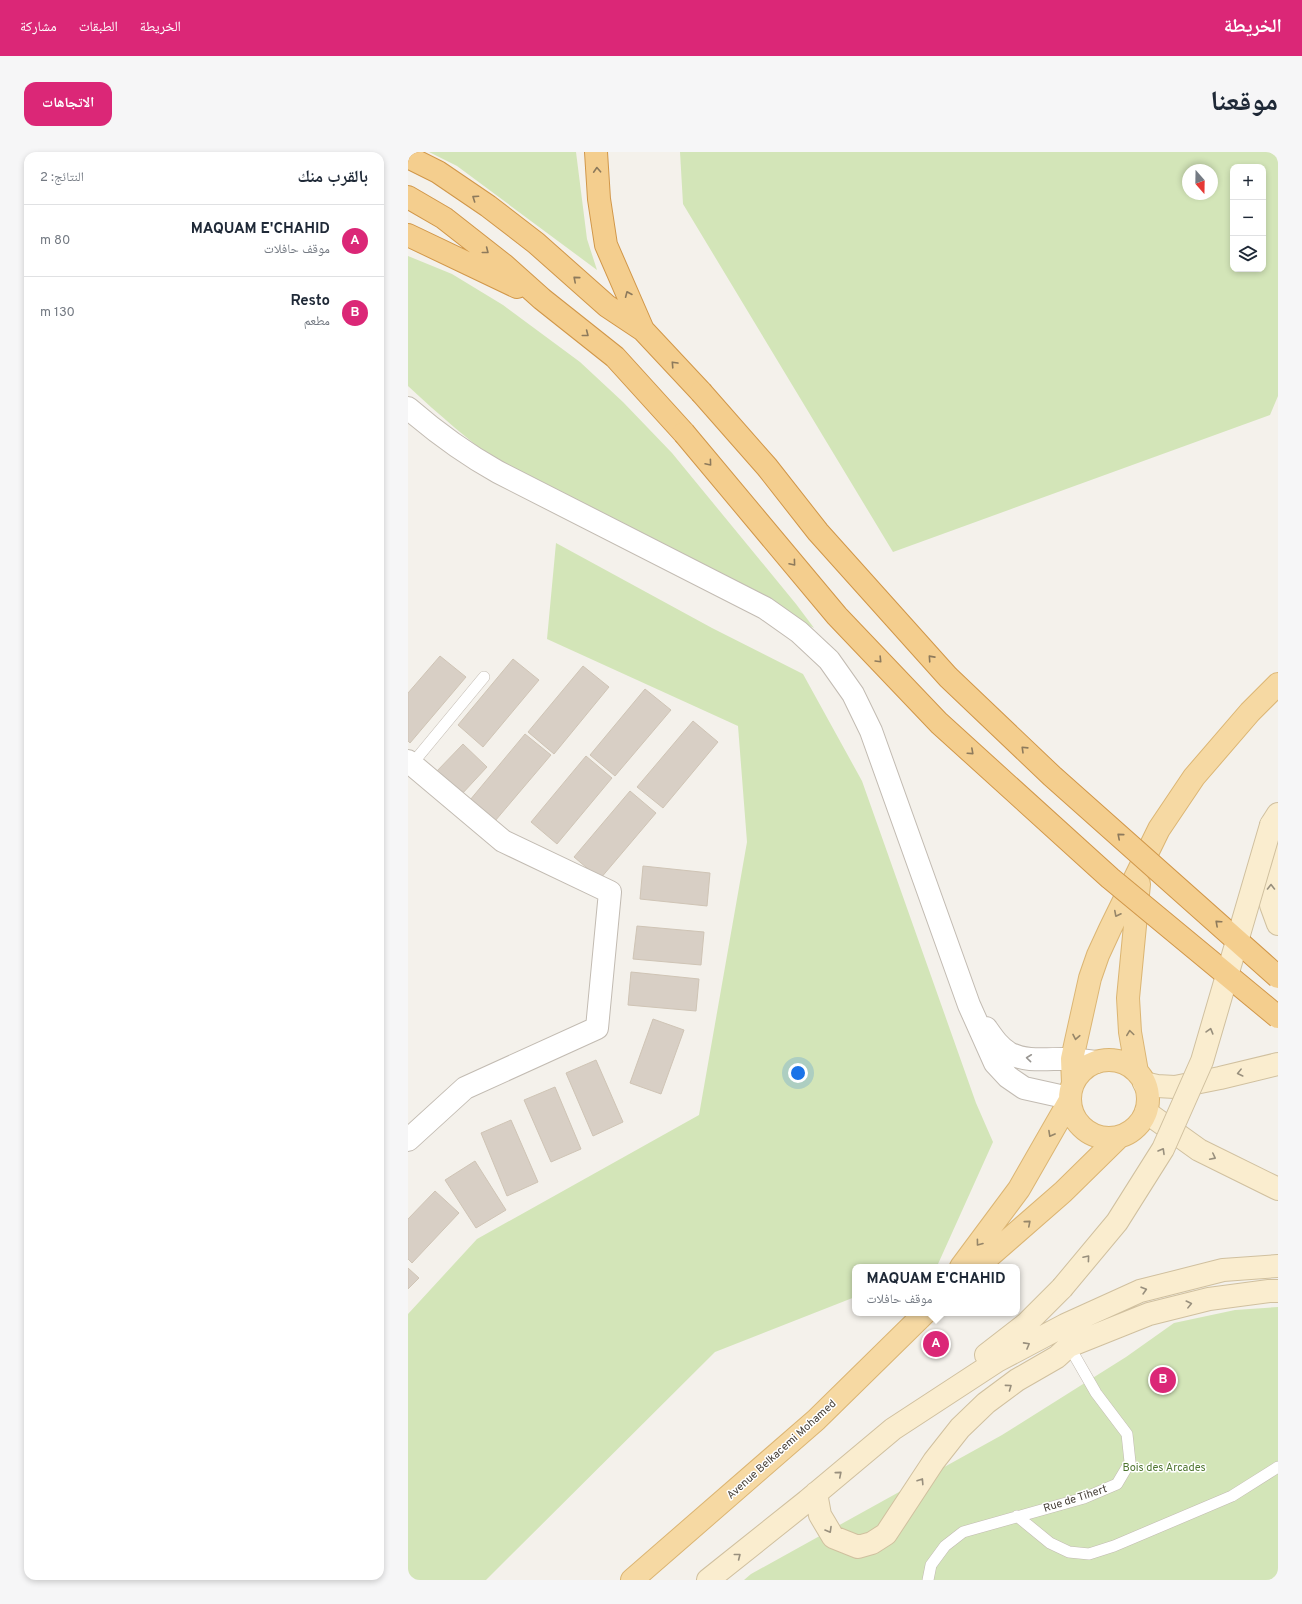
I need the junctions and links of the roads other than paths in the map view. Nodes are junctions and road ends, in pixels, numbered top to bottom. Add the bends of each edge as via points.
1 (596, 152) edge
2 (408, 157) edge
3 (408, 197) edge
4 (408, 235) edge
5 (542, 299) junction
6 (643, 330) junction
7 (408, 408) edge
8 (484, 677) dead end
9 (1278, 684) edge
10 (410, 762) edge
11 (1275, 820) edge
12 (1141, 867) junction
13 (1278, 924) edge
14 (1278, 977) edge
15 (969, 1005) junction
16 (1278, 1016) edge
17 (1072, 1059) junction
18 (1096, 1062) junction
19 (1278, 1064) edge
20 (1141, 1077) junction
21 (1071, 1094) junction
22 (1146, 1112) junction
23 (1118, 1138) junction
24 (408, 1140) edge
25 (1278, 1189) edge
26 (963, 1264) edge
27 (981, 1264) edge
28 (1278, 1266) edge
29 (1278, 1291) edge
30 (922, 1316) edge
31 (1069, 1346) junction
32 (892, 1429) junction
33 (1278, 1468) edge
34 (816, 1493) junction
35 (1018, 1516) junction
36 (632, 1580) edge
37 (708, 1580) edge
38 (928, 1580) edge

6 -> 1 highway via 606,245
6 -> 2 highway via 607,306 536,243 488,206 438,172
3 -> 5 highway via 444,218
4 - 5 highway
5 -> 16 highway, bridge via 615,357 684,434 837,616 939,723 1110,878
14 -> 6 highway, bridge via 1052,776 948,677 818,532 767,467
7 - 15 street via 464,453 765,608 799,632 829,660 853,694 871,731
8 - 10 lane
9 - 12 main road via 1250,712 1194,777 1159,830
10 - 24 street via 503,841 610,892 597,1028 465,1088
13 -> 11 main road via 1271,905
32 -> 11 main road, bridge via 1026,1324 1062,1288 1117,1222 1163,1149 1202,1061
12 -> 17 main road via 1098,955 1084,999
20 -> 12 main road via 1130,1032 1128,998
17 -> 15 street via 1030,1059 1011,1054 996,1042
15 - 21 street via 995,1063 1008,1077 1024,1088
17 - 18 street
17 - 21 main road
18 - 20 main road via 1118,1061 1128,1065
18 - 21 main road via 1079,1074
19 -> 20 main road via 1175,1087 1157,1086
20 - 22 main road via 1148,1092
21 - 23 main road via 1071,1112 1084,1130 1106,1139
21 -> 26 main road via 1019,1190
22 - 23 main road via 1140,1124
22 -> 25 main road via 1199,1150
27 -> 23 main road via 1064,1192
32 -> 28 main road via 997,1361 1064,1325 1140,1290 1223,1270
31 -> 29 main road via 1149,1314 1209,1299
30 - 36 main road, Avenue Belkacemi Mohamed via 816,1420
34 -> 31 main road via 820,1515 833,1537 858,1547 872,1543 886,1534 934,1461 960,1428 986,1403 1017,1380 1057,1357
31 - 35 lane, Rue de Tihert via 1096,1393 1127,1434 1130,1462 1117,1484 1084,1498
34 -> 32 main road
33 - 35 lane via 1232,1496 1089,1554 1069,1552 1056,1546
37 -> 34 main road
35 - 38 lane, Rue de Tihert via 963,1532 945,1546 931,1565

